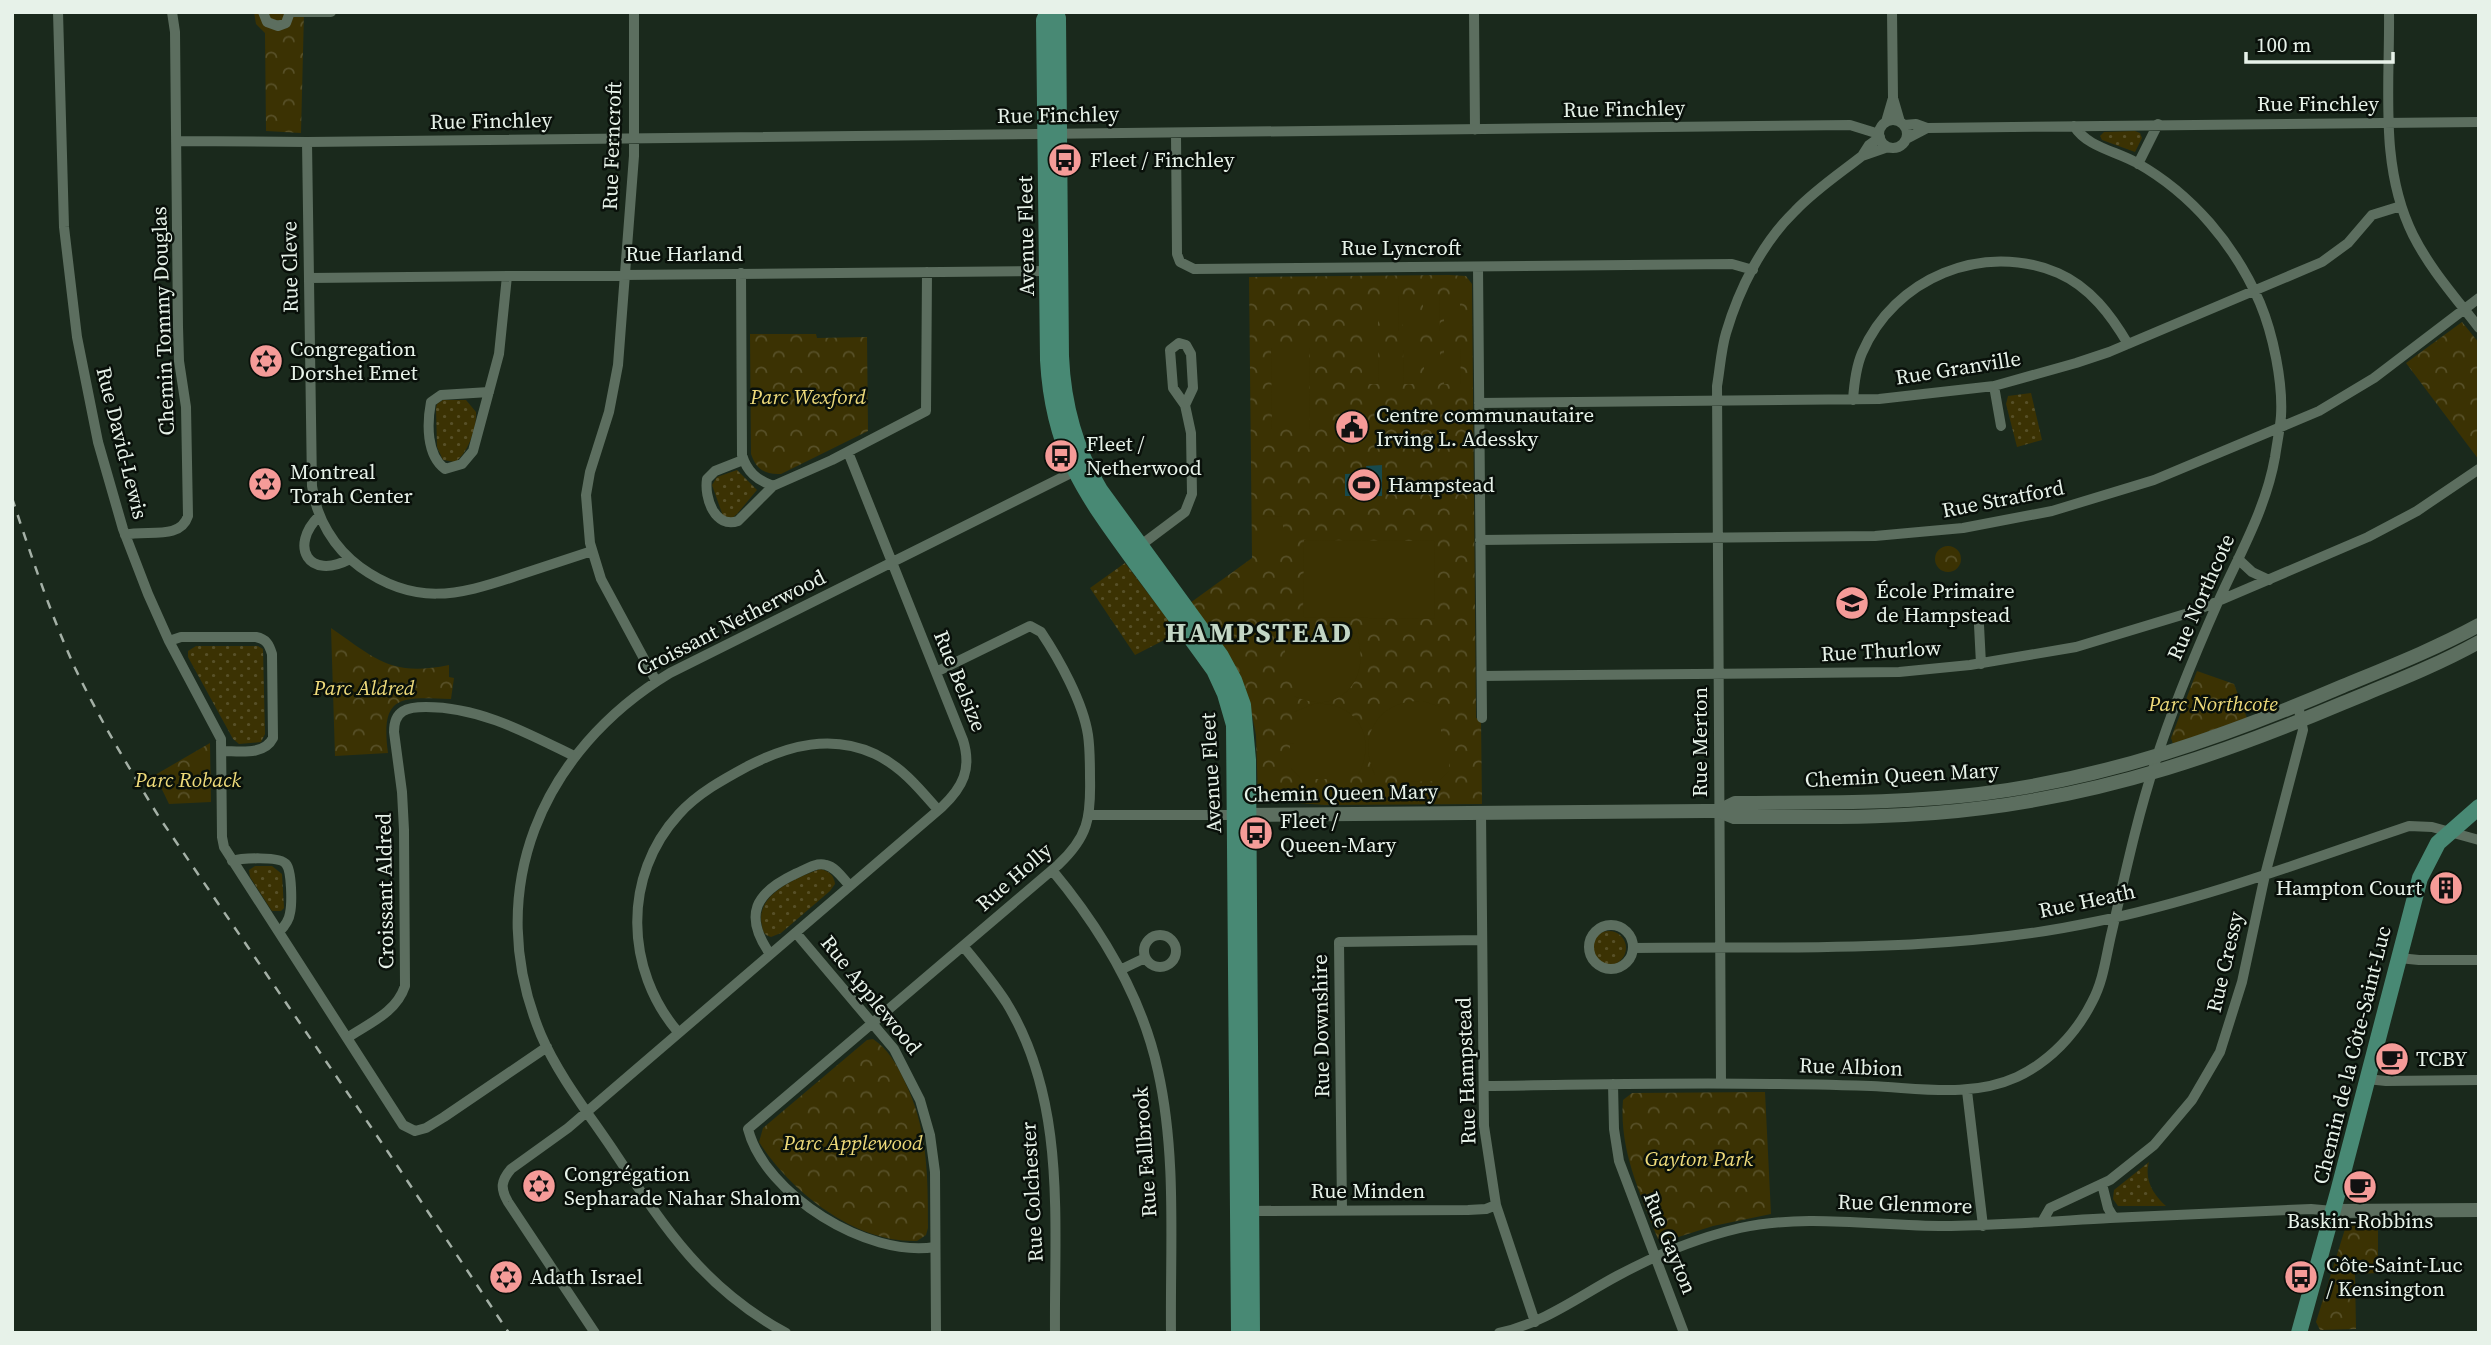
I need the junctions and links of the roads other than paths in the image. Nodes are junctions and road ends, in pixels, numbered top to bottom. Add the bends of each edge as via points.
1 (58, 12) edge
2 (172, 12) edge
3 (264, 12) edge
4 (290, 12) edge
5 (331, 12) edge
6 (634, 12) edge
7 (1048, 12) edge
8 (1055, 12) edge
9 (1474, 12) edge
10 (1892, 12) edge
11 (2389, 12) edge
12 (1893, 98) junction
13 (1886, 122) junction
14 (2479, 122) edge
15 (1902, 123) junction
16 (2390, 123) junction
17 (2158, 124) junction
18 (2074, 126) junction
19 (1927, 128) junction
20 (1475, 130) junction
21 (1052, 134) junction
22 (1176, 134) junction
23 (1879, 135) junction
24 (634, 138) junction
25 (1906, 139) junction
26 (176, 141) junction
27 (307, 142) junction
28 (1888, 147) junction
29 (1862, 156) junction
30 (2138, 163) junction
31 (2401, 206) junction
32 (1478, 267) junction
33 (1753, 270) junction
34 (1054, 271) junction
35 (927, 272) junction
36 (741, 273) junction
37 (625, 274) junction
38 (507, 276) junction
39 (309, 278) junction
40 (2254, 291) junction
41 (2479, 298) edge
42 (2465, 309) junction
43 (2479, 328) edge
44 (2128, 344) junction
45 (1994, 386) junction
46 (489, 392) junction
47 (1853, 400) junction
48 (1717, 401) junction
49 (1479, 403) junction
50 (1185, 405) junction
51 (2001, 426) dead end
52 (2279, 427) junction
53 (848, 452) junction
54 (743, 460) junction
55 (1080, 468) junction
56 (2479, 469) edge
57 (773, 486) junction
58 (319, 516) junction
59 (125, 535) junction
60 (1717, 538) junction
61 (1480, 540) junction
62 (1134, 550) junction
63 (592, 551) junction
64 (350, 559) junction
65 (2238, 559) junction
66 (892, 562) junction
67 (2269, 580) junction
68 (2218, 603) junction
69 (1979, 625) dead end
70 (2479, 625) edge
71 (169, 641) junction
72 (2479, 642) edge
73 (1981, 664) junction
74 (936, 672) junction
75 (1719, 674) junction
76 (1482, 676) junction
77 (656, 681) junction
78 (2298, 705) junction
79 (1482, 718) dead end
80 (2303, 720) junction
81 (222, 751) junction
82 (574, 756) junction
83 (2157, 757) junction
84 (2151, 774) junction
85 (1949, 805) junction
86 (2479, 807) edge
87 (938, 810) junction
88 (1719, 811) junction
89 (1481, 812) junction
90 (1090, 815) junction
91 (1242, 815) junction
92 (2448, 832) junction
93 (2479, 840) edge
94 (232, 861) junction
95 (1052, 870) junction
96 (2264, 875) junction
97 (850, 886) junction
98 (2116, 916) junction
99 (279, 932) junction
100 (796, 933) junction
101 (1482, 940) junction
102 (963, 946) junction
103 (1721, 947) junction
104 (1633, 948) junction
105 (770, 954) junction
106 (1145, 958) dead end
107 (2399, 958) junction
108 (2479, 960) edge
109 (1121, 970) junction
110 (872, 1023) junction
111 (678, 1032) junction
112 (347, 1038) junction
113 (547, 1047) junction
114 (2367, 1079) junction
115 (2479, 1080) edge
116 (1721, 1083) junction
117 (1613, 1084) junction
118 (1483, 1086) junction
119 (1968, 1091) junction
120 (587, 1111) junction
121 (2102, 1184) junction
122 (1496, 1205) junction
123 (1342, 1210) junction
124 (2479, 1210) edge
125 (1246, 1211) junction
126 (2333, 1211) junction
127 (2114, 1218) junction
128 (2042, 1222) junction
129 (1983, 1226) junction
130 (935, 1247) junction
131 (1655, 1257) junction
132 (1535, 1322) junction
133 (595, 1333) edge
134 (786, 1333) edge
135 (936, 1333) edge
136 (1055, 1333) edge
137 (1171, 1333) edge
138 (1239, 1333) edge
139 (1252, 1333) edge
140 (1499, 1333) edge
141 (1684, 1333) edge
142 (2299, 1333) edge

1 - 59 street, Rue David-Lewis via 62,197 70,291 103,466
2 - 26 street, Chemin Tommy Douglas
3 - 4 street via 267,22 278,26 286,23
4 - 5 street
6 - 24 street, Rue Ferncroft
7 - 21 main road, Avenue Fleet via 1044,20
8 - 21 main road, Avenue Fleet
9 - 20 street
10 - 12 street
11 - 16 street
12 - 13 street
12 - 15 street
13 - 15 street
13 - 23 street
14 - 16 street, Rue Finchley
15 - 19 street, Rue Finchley
15 - 25 street
16 - 17 street, Rue Finchley
16 - 31 street via 2391,171
17 - 18 street, Rue Finchley
17 - 30 street
18 - 19 street, Rue Finchley
18 - 30 street, Rue Northcote via 2080,136
19 - 25 street, Rue Finchley
20 - 22 street, Rue Finchley
20 - 23 street, Rue Finchley via 1850,125
21 - 22 street, Rue Finchley
21 - 24 street, Rue Finchley
21 - 34 main road, Avenue Fleet
22 - 32 street, Rue Lyncroft via 1177,254 1186,266 1200,270
23 - 28 street
23 - 29 street
24 - 27 street, Rue Finchley
24 - 37 street, Rue Ferncroft
25 - 28 street via 1897,147
26 - 27 street, Rue Finchley
26 - 59 street, Chemin Tommy Douglas via 179,360 186,407 188,516 175,531
27 - 39 street, Rue Cleve
28 - 29 street
29 - 33 street, Rue Merton via 1793,212
30 - 40 street, Rue Northcote via 2204,217 2225,241
31 - 40 street, Rue Granville via 2372,215 2348,243 2322,262
31 - 42 street via 2422,251
32 - 33 street, Rue Lyncroft via 1732,264
32 - 49 street
33 - 48 street, Rue Merton via 1726,334
34 - 35 street, Rue Harland
34 - 55 main road, Avenue Fleet via 1063,385
35 - 36 street, Rue Harland
35 - 53 street via 926,411
36 - 37 street, Rue Harland
36 - 54 street
37 - 38 street, Rue Harland
37 - 63 street, Rue Ferncroft via 613,393 586,495
38 - 39 street, Rue Harland
38 - 46 street via 499,354
39 - 58 street, Rue Cleve via 312,486
40 - 44 street, Rue Granville
40 - 52 street, Rue Northcote via 2276,362
41 - 42 street, Rue Stratford
42 - 43 street
42 - 52 street, Rue Stratford via 2355,391
44 - 45 street, Rue Granville
44 - 47 street via 2099,302 2059,274 2013,262 1969,264 1923,283 1890,309 1861,355
45 - 47 street, Rue Granville
45 - 51 street
46 - 46 street via 441,395 431,402 431,453 445,469 462,464 473,451
47 - 48 street, Rue Granville
48 - 49 street, Rue Granville
48 - 60 street, Rue Merton
49 - 61 street
50 - 50 street via 1193,388 1191,354 1179,343 1170,351 1171,378 1172,388
50 - 62 street via 1191,433 1190,504 1178,519
52 - 60 street, Rue Stratford via 2154,481 2025,517 1914,533
52 - 65 street, Rue Northcote via 2267,490
53 - 57 street
53 - 66 street, Rue Belsize
54 - 57 street via 753,475
54 - 57 street via 707,479 720,521 738,521
55 - 62 main road, Avenue Fleet
55 - 66 street, Croissant Netherwood
56 - 67 street, Rue Thurlow via 2387,529
58 - 64 street, Rue Cleve
58 - 64 street via 307,532 308,557 321,567
59 - 71 street, Rue David-Lewis
60 - 61 street, Rue Stratford
60 - 75 street, Rue Merton
61 - 76 street
62 - 91 main road, Avenue Fleet via 1221,656 1234,680 1246,720
63 - 64 street, Rue Cleve via 476,590 450,594 391,586
63 - 77 street, Rue Ferncroft via 607,592
65 - 67 street
65 - 68 street, Rue Northcote
66 - 74 street, Rue Belsize
66 - 77 street, Croissant Netherwood
67 - 68 street, Rue Thurlow
68 - 73 street, Rue Thurlow via 2099,641
68 - 83 street, Rue Northcote
69 - 73 street
70 - 78 street, Chemin Queen Mary
71 - 81 street, Rue David-Lewis via 219,733
71 - 81 street via 256,637 269,645 273,738 260,750
72 - 80 street, Chemin Queen Mary
73 - 75 street, Rue Thurlow via 1899,672
74 - 87 street, Rue Belsize via 968,760 961,786
74 - 90 street, Rue Holly via 1030,626 1041,632 1085,721
75 - 76 street, Rue Thurlow
75 - 88 street, Rue Merton
76 - 79 street
77 - 82 street, Croissant Netherwood via 612,715
78 - 80 street
78 - 83 street, Chemin Queen Mary
80 - 84 street, Chemin Queen Mary
80 - 96 street, Rue Cressy
81 - 94 street, Rue David-Lewis via 222,837
82 - 112 street, Croissant Aldred via 476,713 429,707 399,713 394,732 403,804 405,986 395,1006
82 - 113 street, Croissant Netherwood via 542,811 519,894 520,965
83 - 84 street, Rue Northcote
83 - 85 street, Chemin Queen Mary
84 - 85 street, Chemin Queen Mary via 2050,798
84 - 98 street, Rue Northcote
85 - 88 street, Chemin Queen Mary via 1854,816 1734,817
86 - 92 main road, Chemin de la Côte-Saint-Luc
87 - 97 street, Rue Belsize
87 - 111 street via 893,764 859,748 823,742 785,749 759,760 693,800 653,851 636,918 637,945 647,977 660,1008
88 - 89 street, Chemin Queen Mary
88 - 103 street, Rue Merton
89 - 91 street, Chemin Queen Mary
89 - 101 street, Rue Hampstead
90 - 91 street, Chemin Queen Mary
90 - 95 street, Rue Holly via 1074,847
91 - 125 main road, Avenue Fleet
92 - 93 street, Rue Heath
92 - 96 street, Rue Heath via 2409,826
92 - 107 main road, Chemin de la Côte-Saint-Luc via 2423,871
94 - 99 street, Rue David-Lewis
94 - 99 street via 277,859 288,866 290,914
95 - 102 street, Rue Holly
95 - 109 street, Rue Fallbrook via 1087,914
96 - 98 street, Rue Heath
96 - 121 street, Rue Cressy via 2242,982 2227,1037 2214,1063 2162,1137
97 - 100 street, Rue Belsize
97 - 105 street via 835,869 822,864 767,892 757,909 755,927
98 - 103 street, Rue Heath via 1954,942
98 - 119 street, Rue Albion via 2095,998 2073,1032 2032,1069
99 - 112 street, Rue David-Lewis
100 - 105 street, Rue Belsize
100 - 110 street, Rue Applewood
101 - 118 street, Rue Hampstead
101 - 123 street, Rue Downshire via 1339,942
102 - 110 street, Rue Holly
102 - 136 street, Rue Colchester via 1011,1011 1043,1091 1053,1154
103 - 104 street, Rue Heath
103 - 116 street, Rue Merton
104 - 104 street via 1624,929 1610,925 1596,930 1588,950 1595,963 1608,970 1628,962
105 - 111 street, Rue Belsize
106 - 109 street
107 - 108 street
107 - 114 main road, Chemin de la Côte-Saint-Luc
109 - 137 street, Rue Fallbrook via 1154,1056 1167,1123
110 - 130 street, Rue Applewood via 905,1067 925,1114 935,1172
110 - 130 street, Rue Holly via 748,1129 751,1141 789,1192 838,1226 905,1248
111 - 120 street, Rue Belsize
112 - 113 street via 403,1125 415,1131 444,1117
113 - 120 street, Croissant Netherwood
114 - 115 street
114 - 126 main road, Chemin de la Côte-Saint-Luc
116 - 117 street, Rue Albion
116 - 119 street, Rue Albion
117 - 118 street, Rue Albion
117 - 131 street, Rue Gayton via 1619,1161
118 - 122 street, Rue Hampstead
119 - 129 street
120 - 133 street, Rue Belsize via 511,1169 502,1185 508,1202
120 - 134 street, Croissant Netherwood via 686,1254 749,1311
121 - 127 street
121 - 128 street, Rue Cressy via 2050,1208
122 - 123 street, Rue Minden via 1468,1210
122 - 132 street, Rue Hampstead
123 - 125 street, Rue Minden
124 - 126 street
125 - 138 main road, Avenue Fleet
125 - 139 main road, Avenue Fleet
126 - 127 street, Rue Glenmore
126 - 142 main road, Chemin de la Côte-Saint-Luc
127 - 128 street, Rue Glenmore
128 - 129 street, Rue Glenmore
129 - 131 street, Rue Glenmore via 1772,1223 1723,1233
130 - 135 street, Rue Applewood
131 - 132 street, Rue Glenmore
131 - 141 street, Rue Gayton
132 - 140 street, Rue Glenmore

